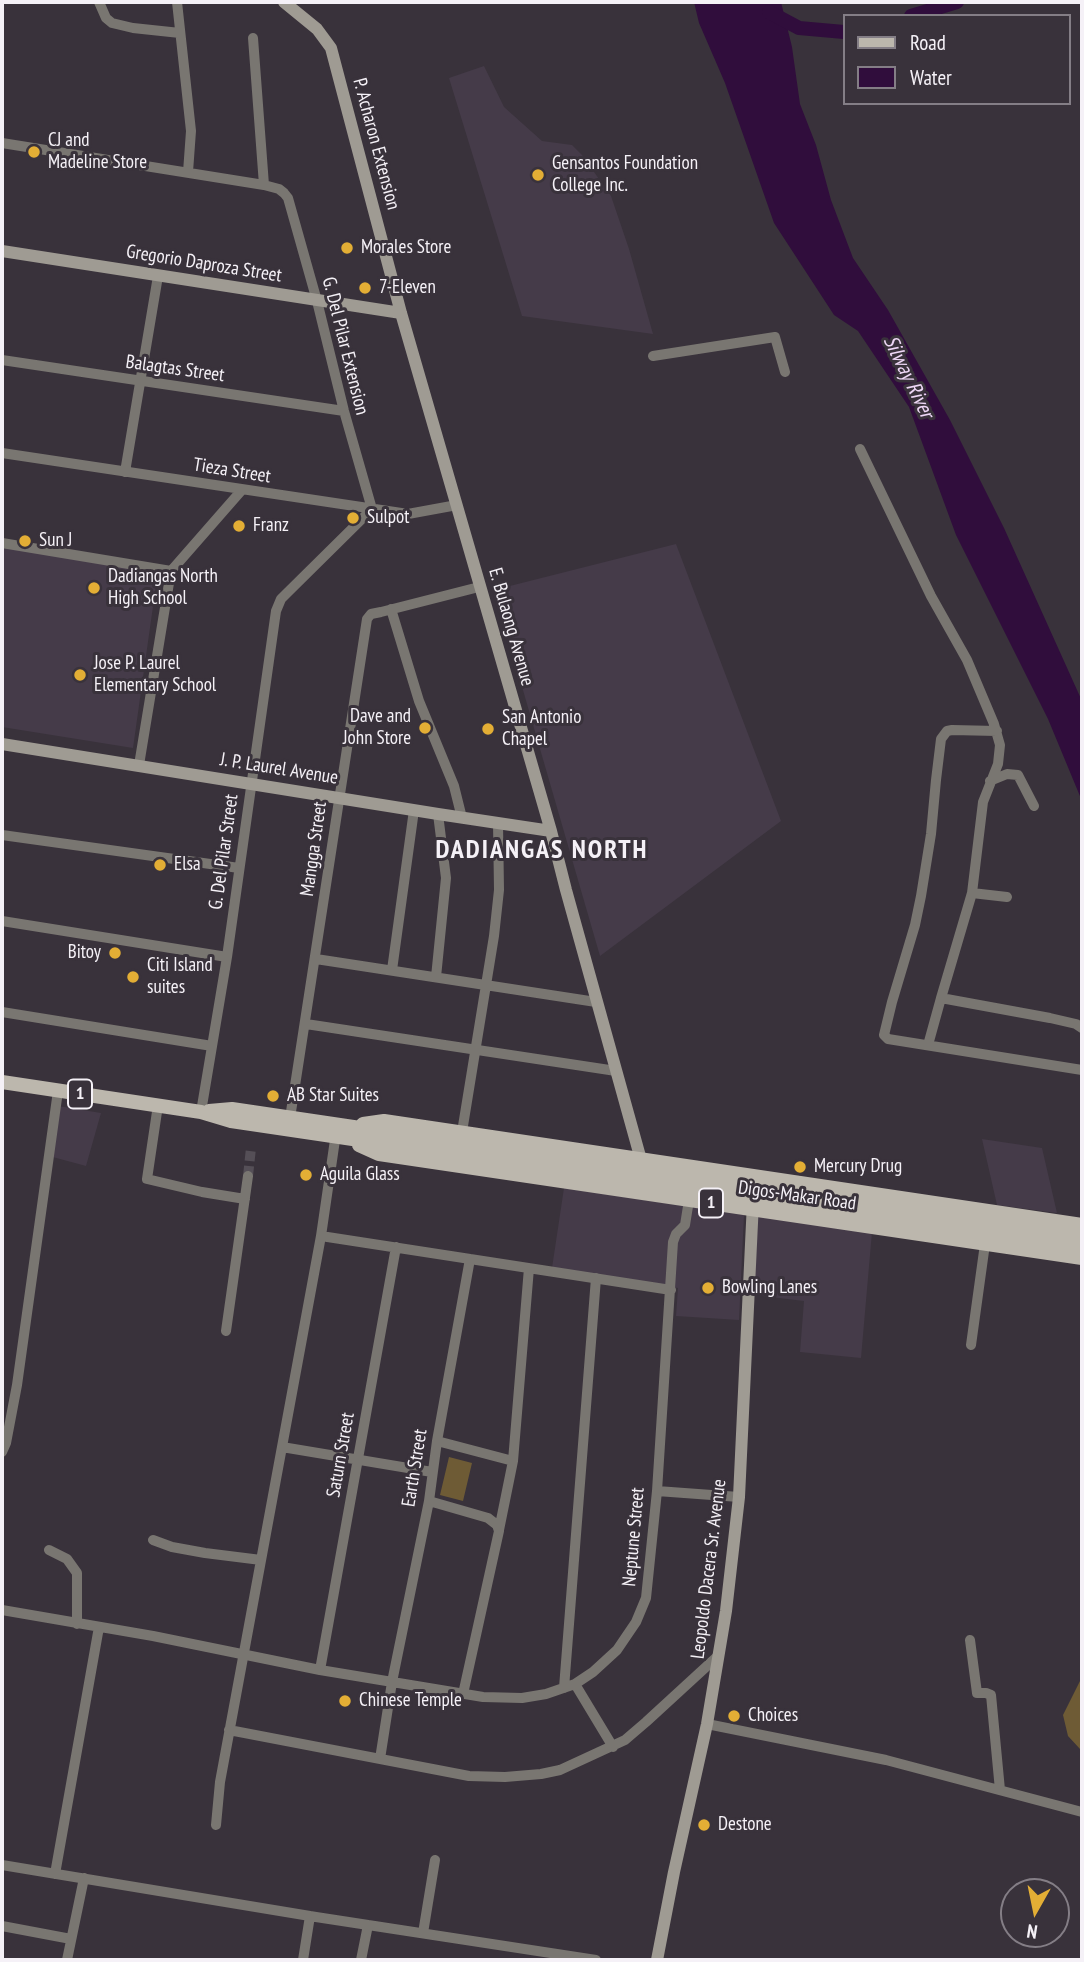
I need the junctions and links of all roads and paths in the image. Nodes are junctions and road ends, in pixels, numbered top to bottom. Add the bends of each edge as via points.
1 (99, 2) edge
2 (177, 2) edge
3 (285, 2) edge
4 (180, 33) junction
5 (253, 38) dead end
6 (2, 143) edge
7 (188, 172) junction
8 (264, 185) junction
9 (2, 251) edge
10 (158, 276) junction
11 (317, 301) junction
12 (401, 313) junction
13 (653, 356) dead end
14 (2, 360) edge
15 (785, 372) dead end
16 (140, 381) junction
17 (344, 411) junction
18 (860, 449) dead end
19 (2, 453) edge
20 (125, 472) junction
21 (241, 491) junction
22 (457, 505) junction
23 (372, 509) junction
24 (2, 543) edge
25 (171, 571) junction
26 (479, 587) junction
27 (391, 609) junction
28 (997, 732) junction
29 (2, 744) edge
30 (139, 765) junction
31 (990, 780) junction
32 (251, 783) junction
33 (340, 798) junction
34 (1034, 806) dead end
35 (414, 810) junction
36 (438, 814) junction
37 (462, 818) junction
38 (498, 824) junction
39 (551, 831) junction
40 (2, 835) edge
41 (239, 868) junction
42 (972, 893) junction
43 (1007, 897) dead end
44 (2, 921) edge
45 (227, 957) junction
46 (316, 959) junction
47 (392, 970) junction
48 (436, 977) junction
49 (486, 985) junction
50 (941, 998) junction
51 (596, 1002) junction
52 (2, 1012) edge
53 (306, 1024) junction
54 (1082, 1028) edge
55 (928, 1045) junction
56 (212, 1046) junction
57 (475, 1050) junction
58 (615, 1070) junction
59 (1082, 1070) edge
60 (2, 1082) edge
61 (58, 1090) junction
62 (158, 1105) junction
63 (201, 1112) junction
64 (290, 1118) junction
65 (340, 1131) junction
66 (461, 1132) junction
67 (640, 1159) junction
68 (248, 1176) tunnel mouth
69 (755, 1176) junction
70 (649, 1194) junction
71 (245, 1199) junction
72 (689, 1200) junction
73 (753, 1209) junction
74 (1082, 1225) edge
75 (1082, 1235) edge
76 (321, 1236) junction
77 (985, 1244) junction
78 (396, 1247) junction
79 (1082, 1247) edge
80 (1082, 1258) edge
81 (470, 1259) junction
82 (529, 1268) junction
83 (596, 1278) junction
84 (671, 1290) junction
85 (226, 1331) dead end
86 (971, 1345) dead end
87 (437, 1441) junction
88 (282, 1447) junction
89 (2, 1452) edge
90 (358, 1459) junction
91 (513, 1461) junction
92 (432, 1472) junction
93 (656, 1491) junction
94 (739, 1497) junction
95 (429, 1501) junction
96 (499, 1531) junction
97 (153, 1540) dead end
98 (49, 1550) dead end
99 (261, 1560) junction
100 (2, 1610) edge
101 (77, 1623) junction
102 (99, 1627) junction
103 (970, 1640) dead end
104 (244, 1654) junction
105 (719, 1655) junction
106 (320, 1670) junction
107 (392, 1682) junction
108 (575, 1684) junction
109 (564, 1688) junction
110 (463, 1694) junction
111 (707, 1724) junction
112 (229, 1730) junction
113 (613, 1746) junction
114 (380, 1759) junction
115 (1000, 1790) junction
116 (1082, 1812) edge
117 (216, 1825) dead end
118 (435, 1860) dead end
119 (2, 1865) edge
120 (55, 1874) junction
121 (84, 1878) junction
122 (310, 1916) junction
123 (368, 1925) junction
124 (2, 1926) edge
125 (423, 1933) junction
126 (71, 1939) junction
127 (66, 1960) edge
128 (303, 1960) edge
129 (360, 1960) edge
130 (596, 1960) edge
131 (657, 1960) edge

1 - 4 street via 112,23
2 - 4 street
3 - 12 main road, P. Acharon Extension via 323,35 331,48
4 - 7 street via 191,131
5 - 8 street
6 - 7 street
7 - 8 street
8 - 11 street, G. Del Pilar Extension via 279,189 288,198
9 - 10 main road, Gregorio Daproza Street
10 - 11 main road, Gregorio Daproza Street
10 - 16 street
11 - 12 main road, Gregorio Daproza Street
11 - 17 street, G. Del Pilar Extension
12 - 22 main road, E. Bulaong Avenue
13 - 15 street via 775,337
14 - 16 street, Balagtas Street
16 - 17 street, Balagtas Street
16 - 20 street
17 - 23 street, G. Del Pilar Extension
18 - 28 street via 967,660
19 - 20 street, Tieza Street
20 - 21 street, Tieza Street
21 - 23 street, Tieza Street
21 - 25 street
22 - 23 street, Tieza Street via 408,514
22 - 26 main road, E. Bulaong Avenue
23 - 32 street, G. Del Pilar Street via 278,605
24 - 25 street
25 - 30 street
26 - 27 street, Mangga Street
26 - 39 main road, E. Bulaong Avenue
27 - 33 street, Mangga Street via 367,619
27 - 37 street
28 - 31 street via 1000,756
28 - 55 street via 952,730 944,734 940,746 921,896 884,1032 888,1039
29 - 30 main road, J. P. Laurel Avenue
30 - 32 main road, J. P. Laurel Avenue
31 - 34 street via 1018,775
31 - 42 street
32 - 33 main road, J. P. Laurel Avenue
32 - 41 street, G. Del Pilar Street
33 - 35 main road, J. P. Laurel Avenue
33 - 46 street, Mangga Street
35 - 36 main road, J. P. Laurel Avenue
35 - 47 street
36 - 37 main road, J. P. Laurel Avenue
36 - 48 street via 446,878
37 - 38 main road, J. P. Laurel Avenue
38 - 39 main road, J. P. Laurel Avenue
38 - 49 street via 499,890
39 - 51 main road, E. Bulaong Avenue
40 - 41 street
41 - 45 street, G. Del Pilar Street
42 - 43 street
42 - 50 street
44 - 45 street
45 - 56 street, G. Del Pilar Street
46 - 47 street
46 - 53 street, Mangga Street
47 - 48 street
48 - 49 street
49 - 51 street
49 - 57 street
50 - 54 street
50 - 55 street
51 - 58 main road, E. Bulaong Avenue
52 - 56 street
53 - 57 street
53 - 64 street, Mangga Street
55 - 59 street
56 - 63 street, G. Del Pilar Street
57 - 58 street
57 - 66 street
58 - 67 main road, E. Bulaong Avenue
60 - 61 main road, Digos-Makar Road / 1
61 - 62 main road, Digos-Makar Road / 1
61 - 89 street via 17,1385
62 - 63 main road, Digos-Makar Road / 1
62 - 71 street via 147,1178
63 - 64 main road, Digos-Makar Road / 1 via 232,1109
63 - 65 main road, Digos-Makar Road / 1 via 231,1121
64 - 65 main road, Digos-Makar Road / 1
65 - 66 main road, Digos-Makar Road / 1 via 384,1121
65 - 70 main road, Digos-Makar Road / 1 via 379,1154
65 - 75 main road, Digos-Makar Road / 1
65 - 76 street
65 - 79 main road, Digos-Makar Road / 1
66 - 67 main road, Digos-Makar Road / 1
67 - 69 main road, Digos-Makar Road / 1
67 - 70 main road, E. Bulaong Avenue
68 - 71 street
69 - 73 main road, Leopoldo Dacera Sr. Avenue
69 - 74 main road, Digos-Makar Road / 1
70 - 72 main road, Digos-Makar Road / 1
71 - 85 street
72 - 73 main road, Digos-Makar Road / 1
72 - 84 street, Neptune Street via 685,1225 673,1242
73 - 77 main road, Digos-Makar Road / 1
73 - 94 main road, Leopoldo Dacera Sr. Avenue
76 - 78 street
76 - 88 street
77 - 80 main road, Digos-Makar Road / 1
77 - 86 street
78 - 81 street
78 - 90 street, Saturn Street
81 - 82 street
81 - 87 street, Earth Street
82 - 83 street
82 - 91 street
83 - 84 street
83 - 109 street
84 - 93 street, Neptune Street
87 - 91 street
87 - 92 street, Earth Street
88 - 90 street
88 - 99 street
90 - 92 street
90 - 106 street, Saturn Street
91 - 96 street
92 - 95 street, Earth Street
93 - 94 street
93 - 108 street, Neptune Street via 643,1609 617,1650
94 - 105 main road, Leopoldo Dacera Sr. Avenue
95 - 96 street via 494,1521
95 - 107 street, Earth Street
96 - 110 street
97 - 99 street
98 - 101 street via 67,1559 76,1573
99 - 104 street
100 - 101 street, Neptune Street
101 - 102 street, Neptune Street
102 - 104 street, Neptune Street
102 - 120 street
103 - 115 street via 977,1693 992,1695
104 - 106 street, Neptune Street
104 - 112 street
105 - 111 main road, Leopoldo Dacera Sr. Avenue
105 - 113 street
106 - 107 street, Neptune Street
107 - 110 street, Neptune Street
107 - 114 street, Earth Street
108 - 109 street, Neptune Street
108 - 113 street
109 - 110 street, Neptune Street via 522,1698
111 - 115 street via 886,1760
111 - 131 main road, Leopoldo Dacera Sr. Avenue
112 - 114 street
112 - 117 street
113 - 114 street via 559,1770 505,1777 446,1773
115 - 116 street
118 - 125 street
119 - 120 street
120 - 121 street
121 - 122 street
121 - 126 street
122 - 123 street
122 - 128 street
123 - 125 street
123 - 129 street
124 - 126 street
125 - 130 street
126 - 127 street

